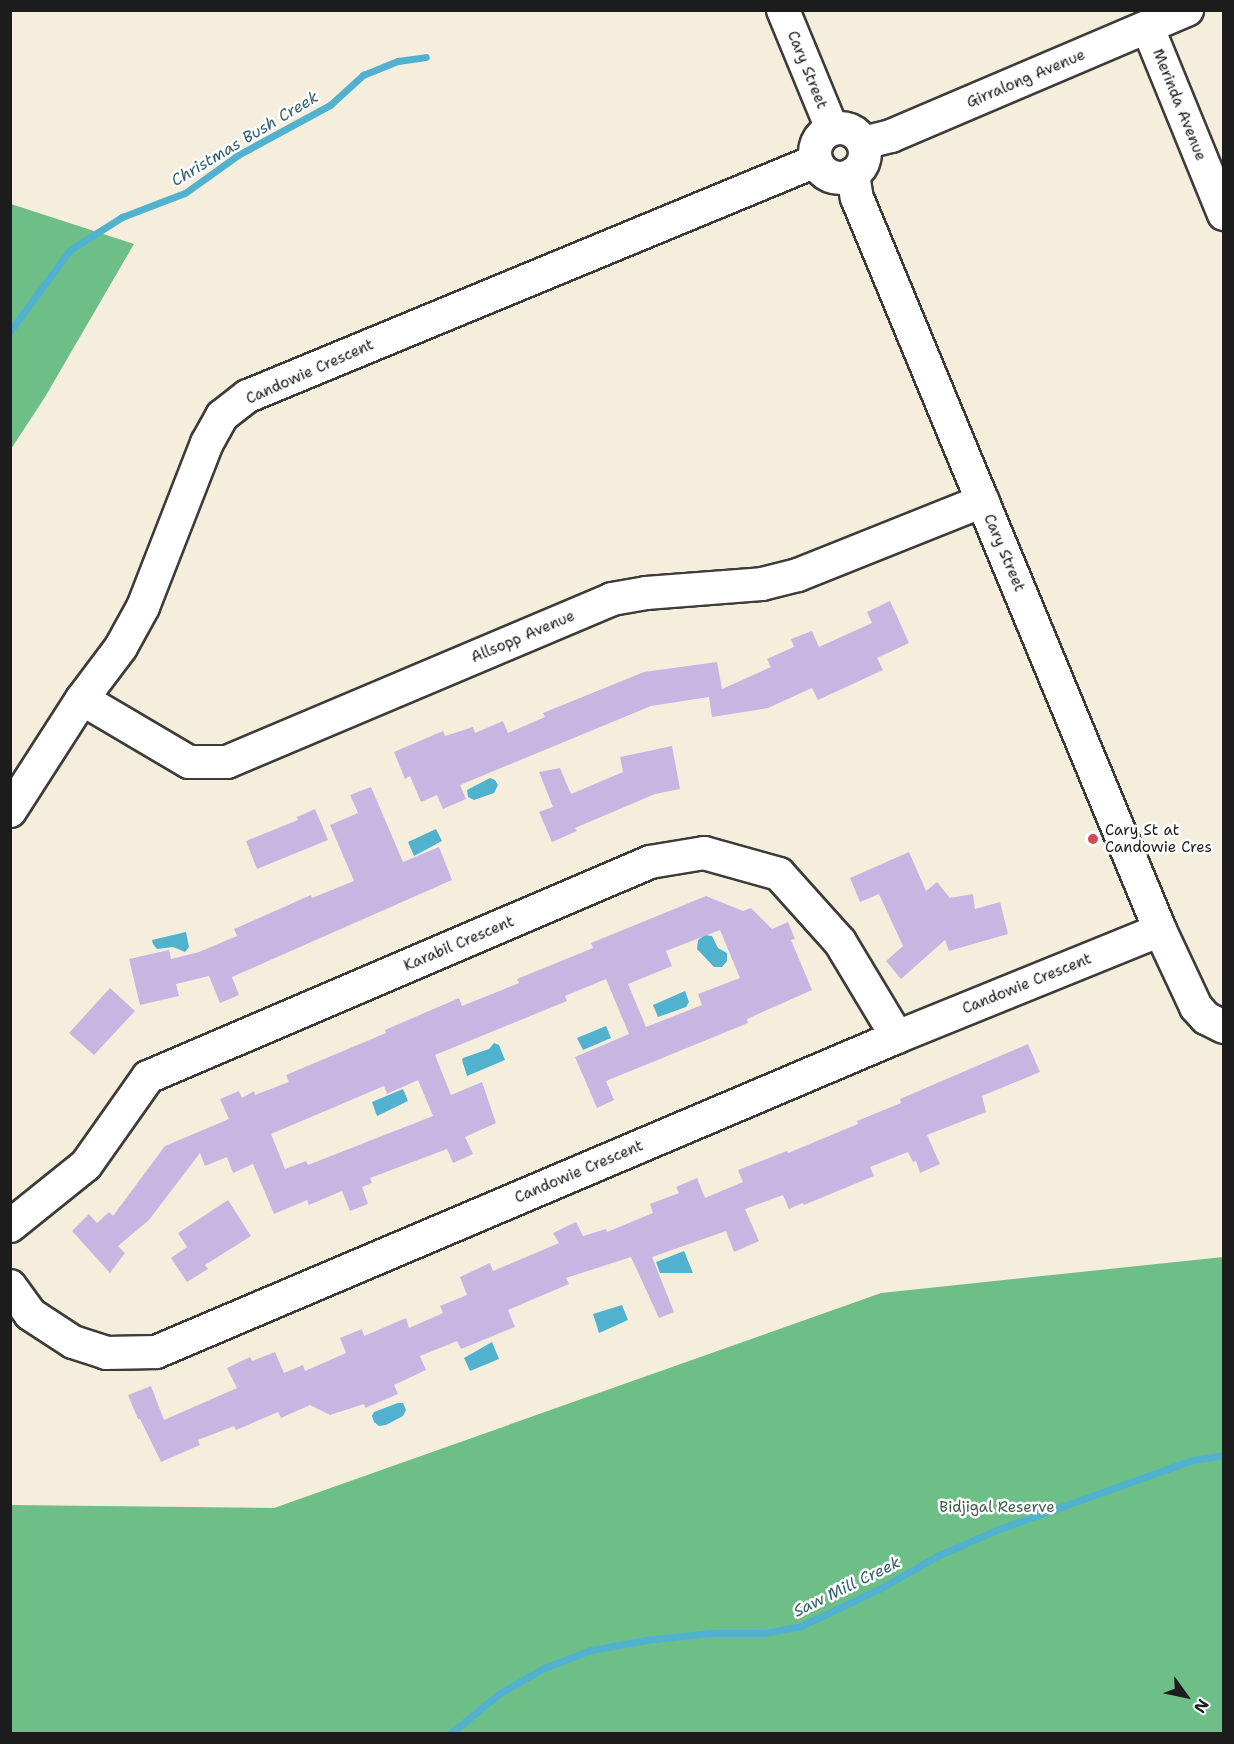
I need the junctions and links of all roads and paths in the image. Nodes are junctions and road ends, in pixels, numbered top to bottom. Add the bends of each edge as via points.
1 (783, 10) edge
2 (1187, 10) edge
3 (1148, 28) junction
4 (832, 129) junction
5 (864, 143) junction
6 (816, 160) junction
7 (854, 174) junction
8 (1224, 214) edge
9 (983, 501) junction
10 (82, 699) junction
11 (10, 811) edge
12 (1160, 930) junction
13 (1224, 1027) edge
14 (897, 1037) junction
15 (10, 1226) edge
16 (10, 1286) edge

1 - 4 street, Cary Street
2 - 3 street, Girralong Avenue
3 - 5 street, Girralong Avenue via 891,136
3 - 8 street, Merinda Avenue
4 - 5 street via 854,132
4 - 6 street via 817,142
5 - 7 street via 862,166
6 - 7 street via 827,174 837,178
6 - 10 street, Candowie Crescent via 248,396 222,416 207,443 143,607 121,647
7 - 9 street, Cary Street via 857,198
9 - 10 street, Allsopp Avenue via 798,575 762,584 612,599 227,762 189,762
9 - 12 street, Cary Street
10 - 11 street, Candowie Crescent
12 - 13 street, Cary Street via 1196,1008
12 - 14 street, Candowie Crescent
14 - 15 street, Karabil Crescent via 840,942 779,874 704,853 650,862 148,1077 86,1165
14 - 16 street, Candowie Crescent via 156,1352 106,1353 73,1342 30,1314

